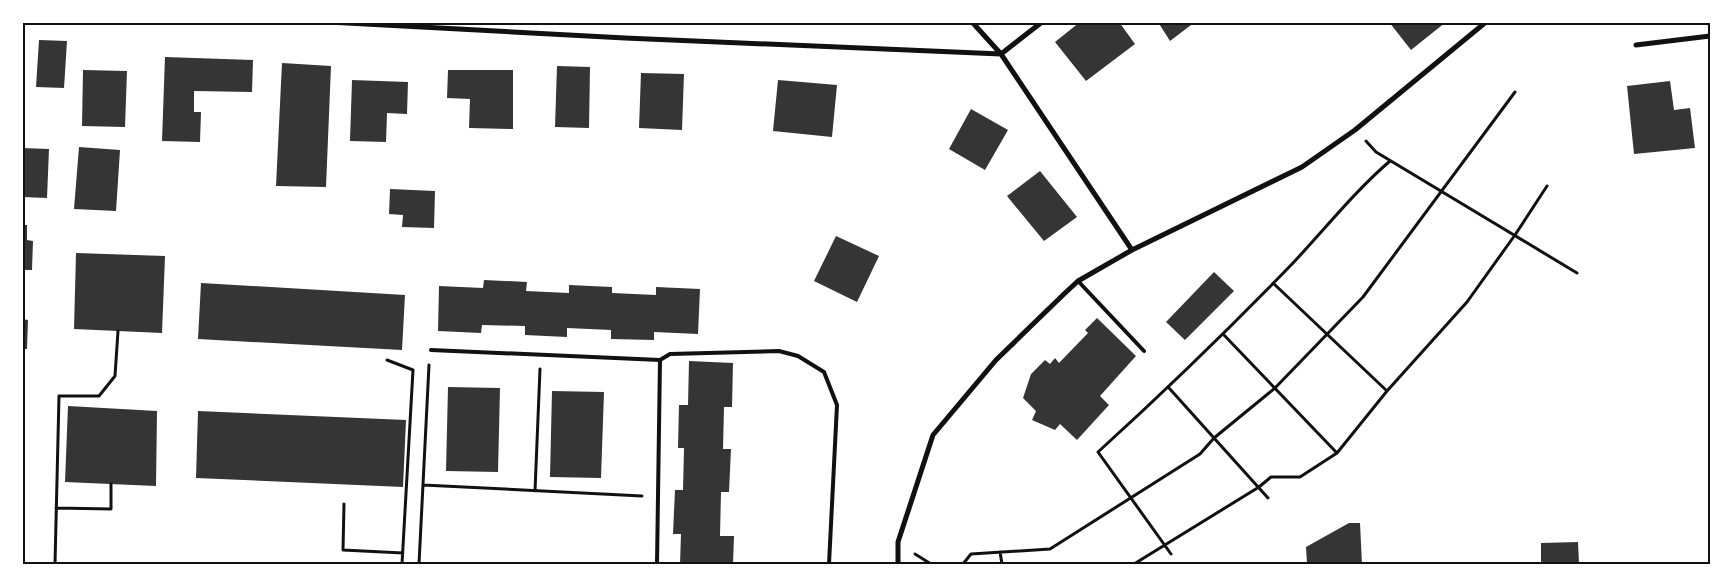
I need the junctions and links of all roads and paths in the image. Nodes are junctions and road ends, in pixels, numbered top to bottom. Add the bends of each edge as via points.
1 (328, 22) edge
2 (972, 22) edge
3 (1042, 22) edge
4 (1486, 22) edge
5 (1710, 36) edge
6 (1636, 45) dead end
7 (1001, 54) junction
8 (1515, 92) dead end
9 (1376, 152) dead end
10 (1390, 161) junction
11 (1546, 186) dead end
12 (1441, 191) junction
13 (1515, 235) junction
14 (1132, 250) junction
15 (1577, 273) dead end
16 (1078, 281) junction
17 (1273, 283) junction
18 (118, 331) dead end
19 (1223, 334) junction
20 (1327, 334) junction
21 (431, 350) joint
22 (1144, 351) dead end
23 (540, 354) junction
24 (387, 360) dead end
25 (660, 360) junction
26 (1169, 388) junction
27 (1275, 388) junction
28 (1387, 391) junction
29 (1214, 438) junction
30 (1337, 453) junction
31 (111, 484) dead end
32 (423, 485) junction
33 (1259, 487) junction
34 (535, 491) junction
35 (658, 497) junction
36 (1131, 498) junction
37 (1268, 498) dead end
38 (344, 504) dead end
39 (56, 508) junction
40 (1165, 545) junction
41 (1000, 552) junction
42 (403, 553) junction
43 (1171, 554) dead end
44 (55, 564) edge
45 (402, 564) edge
46 (419, 564) edge
47 (657, 564) edge
48 (829, 564) edge
49 (898, 564) edge
50 (963, 564) edge
51 (1002, 564) edge
52 (1134, 564) edge

1 - 7 street
2 - 7 street
3 - 7 street
4 - 14 street via 1355,130 1302,167
5 - 6 street
7 - 14 street
8 - 12 path
9 - 10 path
10 - 12 path
10 - 17 path via 1368,180
11 - 13 path
12 - 13 path
12 - 20 path via 1363,297
13 - 15 path
13 - 28 path via 1467,302
14 - 16 street
16 - 22 lane
16 - 49 street via 996,360 932,435 898,542
17 - 19 path
17 - 20 path
18 - 39 path via 115,376 99,396 59,396
19 - 26 path
19 - 27 path
20 - 27 path
20 - 28 path
21 - 23 lane
21 - 32 path
23 - 25 lane
23 - 34 path
24 - 42 path via 414,370
25 - 35 lane
25 - 48 lane via 670,354 779,352 798,356 824,372 837,405
26 - 29 path
26 - 36 path via 1098,452
27 - 29 path
27 - 30 path
28 - 30 path
29 - 33 path
29 - 36 path via 1200,454
30 - 33 path via 1300,477 1271,477
31 - 39 path via 111,509
32 - 34 path
32 - 46 path
33 - 37 path
33 - 40 path
34 - 35 path
35 - 47 lane
36 - 40 path
36 - 41 path via 1050,549
38 - 42 path via 344,550
39 - 44 path
40 - 43 path
40 - 52 path
41 - 50 path via 972,554
41 - 51 path
42 - 45 path

